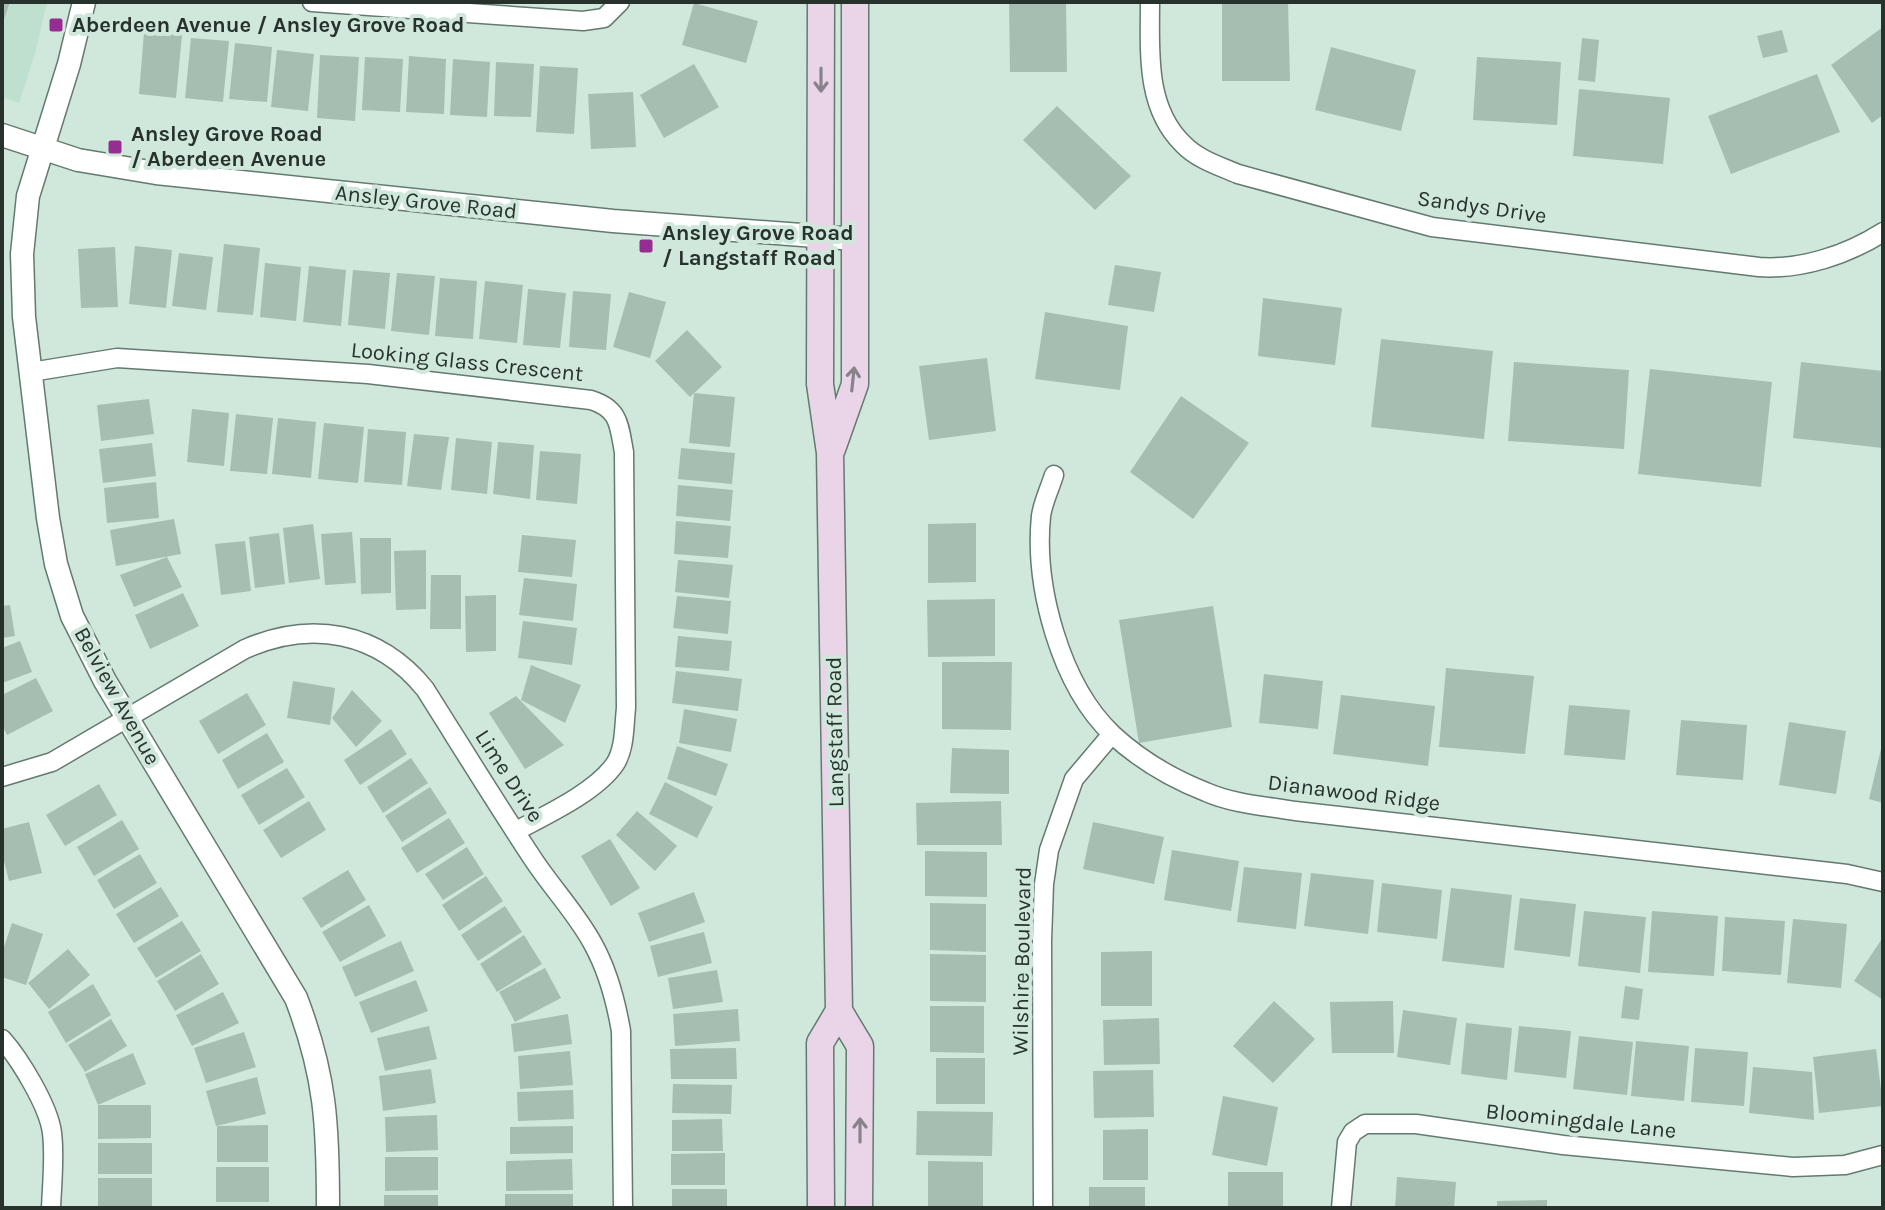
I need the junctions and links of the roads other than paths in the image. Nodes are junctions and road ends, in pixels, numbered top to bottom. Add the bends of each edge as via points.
1 (84, 2) edge
2 (312, 2) edge
3 (620, 2) edge
4 (821, 2) edge
5 (855, 2) edge
6 (1150, 2) edge
7 (2, 135) edge
8 (43, 149) junction
9 (1883, 232) edge
10 (820, 236) junction
11 (855, 239) junction
12 (31, 372) junction
13 (830, 453) junction
14 (1054, 475) dead end
15 (127, 718) junction
16 (1112, 734) junction
17 (2, 777) edge
18 (516, 831) junction
19 (1883, 882) edge
20 (839, 1011) junction
21 (2, 1039) edge
22 (1883, 1155) edge
23 (51, 1208) edge
24 (328, 1208) edge
25 (623, 1208) edge
26 (821, 1208) edge
27 (859, 1208) edge
28 (1043, 1208) edge
29 (1341, 1208) edge

1 - 8 street, Belview Avenue
2 - 3 street via 583,21 604,18
4 -> 10 main road, Langstaff Road
5 - 11 main road, Langstaff Road
6 - 9 street, Sandys Drive via 1154,94 1166,122 1183,145 1238,174 1432,227 1759,267 1783,269 1812,262
7 - 8 street, Ansley Grove Road
8 - 10 street, Ansley Grove Road via 156,173 597,219
8 - 12 street, Belview Avenue via 28,196 22,254
10 - 11 street, Ansley Grove Road
10 - 13 main road, Langstaff Road via 820,384
13 -> 11 main road, Langstaff Road via 855,384
12 - 15 street, Belview Avenue via 56,564 89,654
12 - 18 street, Looking Glass Crescent via 117,358 368,374 581,399 614,413 624,452 623,740 616,762 598,781
13 - 20 main road, Langstaff Road
14 - 16 street, Dianawood Ridge via 1041,514 1041,575 1048,613 1073,677
15 - 17 street, Lime Drive via 52,762
15 - 18 street, Lime Drive via 269,638 319,633 367,644 412,673 425,689
15 - 24 street, Belview Avenue via 296,998 312,1039 326,1110
16 - 19 street, Dianawood Ridge via 1151,764 1207,793 1252,804
16 - 28 street, Wilshire Boulevard via 1074,779 1049,850 1042,941
18 - 25 street, Lime Drive via 593,945 617,1006
20 - 26 main road, Langstaff Road via 820,1043
27 -> 20 main road via 860,1046
21 - 23 street via 46,1111 52,1131
22 - 29 street, Bloomingdale Lane via 1845,1165 1793,1167 1563,1145 1416,1124 1365,1124 1347,1142

